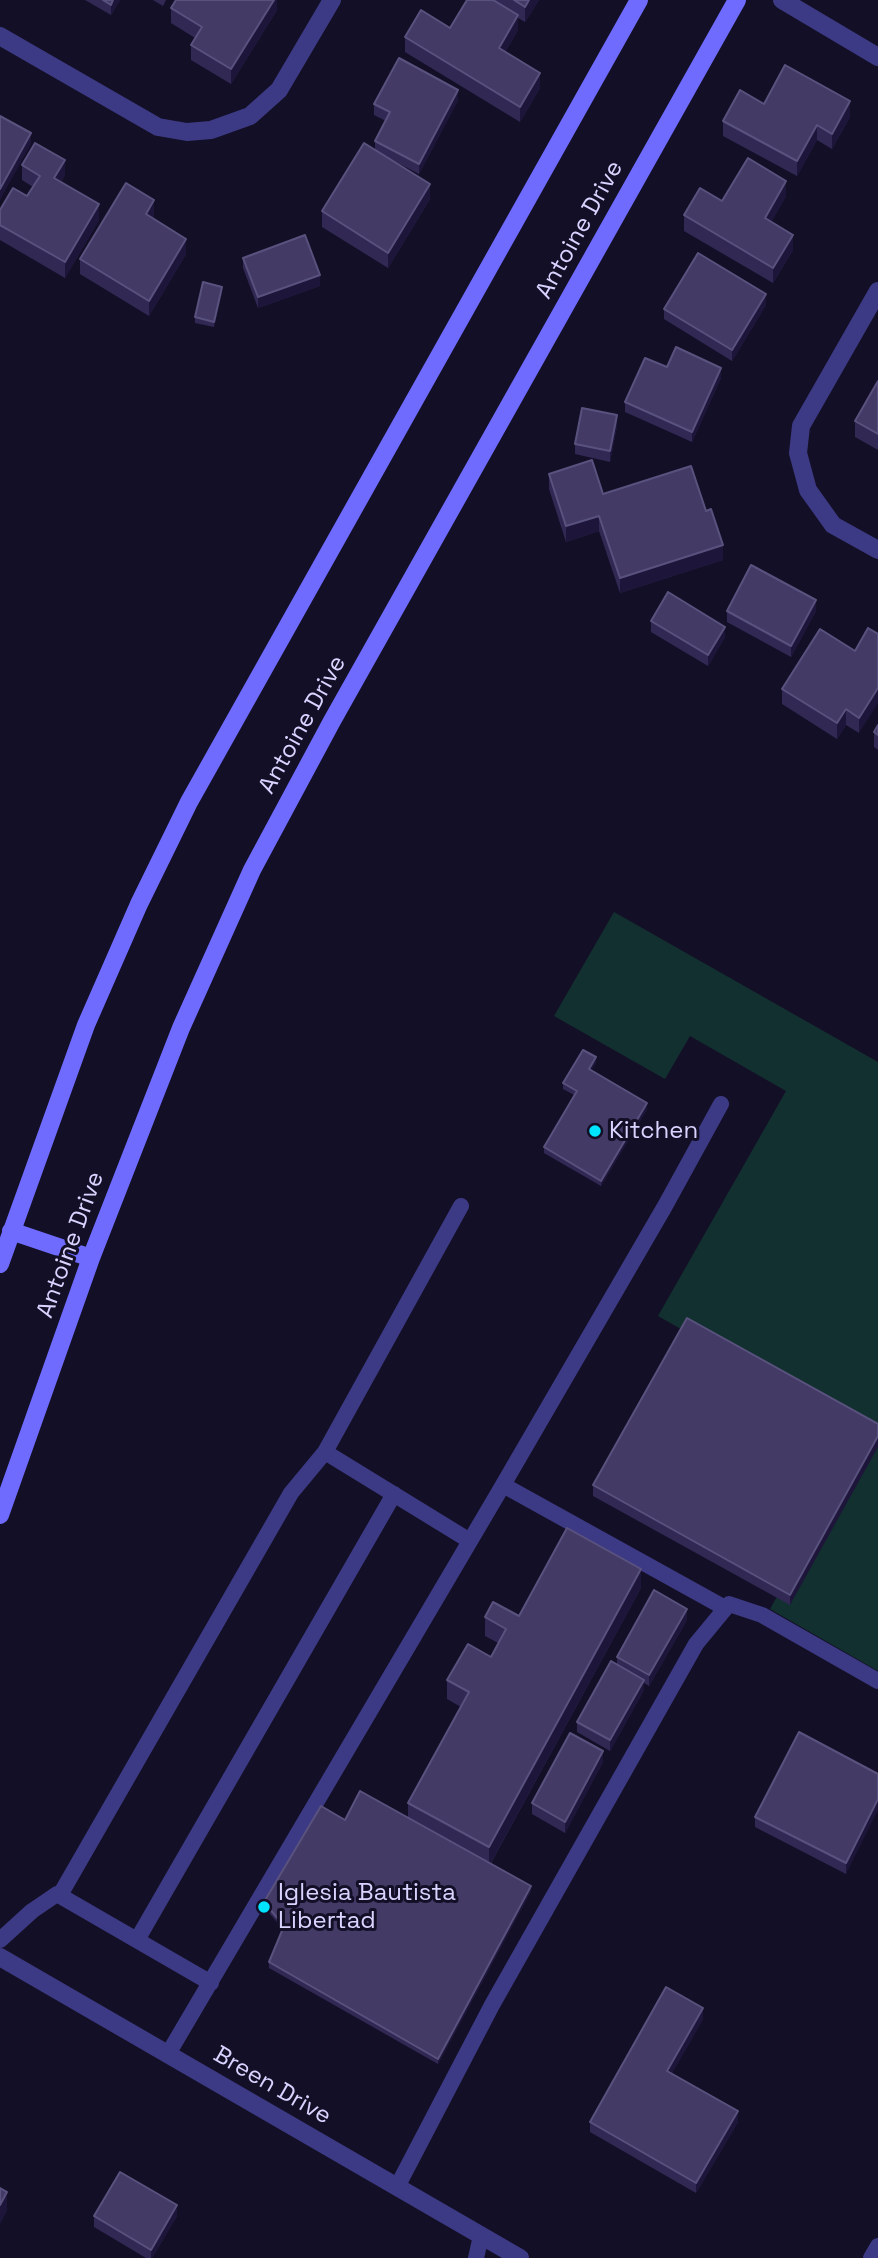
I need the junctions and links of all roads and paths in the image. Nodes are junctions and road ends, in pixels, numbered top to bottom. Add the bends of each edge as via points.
1 (332, 0) edge
2 (639, 0) edge
3 (737, 0) edge
4 (782, 0) edge
5 (0, 36) edge
6 (878, 57) edge
7 (878, 291) edge
8 (878, 550) edge
9 (721, 1104) dead end
10 (461, 1206) dead end
11 (12, 1231) junction
12 (91, 1258) junction
13 (0, 1264) edge
14 (325, 1452) junction
15 (503, 1485) junction
16 (394, 1494) junction
17 (0, 1515) edge
18 (470, 1541) junction
19 (725, 1608) junction
20 (878, 1681) edge
21 (60, 1895) junction
22 (0, 1940) edge
23 (137, 1940) junction
24 (0, 1957) edge
25 (211, 1983) junction
26 (168, 2054) junction
27 (397, 2187) junction
28 (481, 2236) junction
29 (878, 2246) edge
30 (476, 2258) edge
31 (520, 2258) edge
32 (871, 2258) edge

1 - 5 street via 279,90 250,116 211,130 158,127
2 - 11 main road via 189,802 86,1025
3 - 12 main road, Antoine Drive via 252,870 186,1016
4 - 6 street
7 - 8 street via 801,426 798,453 808,490 834,525
9 - 15 lane
10 - 14 lane
11 - 12 main road
11 - 13 main road
12 - 17 main road, Antoine Drive
14 - 16 lane
14 - 21 lane via 291,1493
15 - 18 lane
15 - 19 lane
16 - 18 lane
16 - 23 lane
18 - 25 lane
19 - 20 lane via 729,1604 762,1615
19 - 27 lane via 689,1656 492,2005
21 - 22 lane
21 - 23 lane
23 - 25 lane
24 - 26 street, Breen Drive
25 - 26 lane
26 - 27 street, Breen Drive
27 - 28 street, Breen Drive
28 - 30 lane
28 - 31 street, Breen Drive
29 - 32 lane

